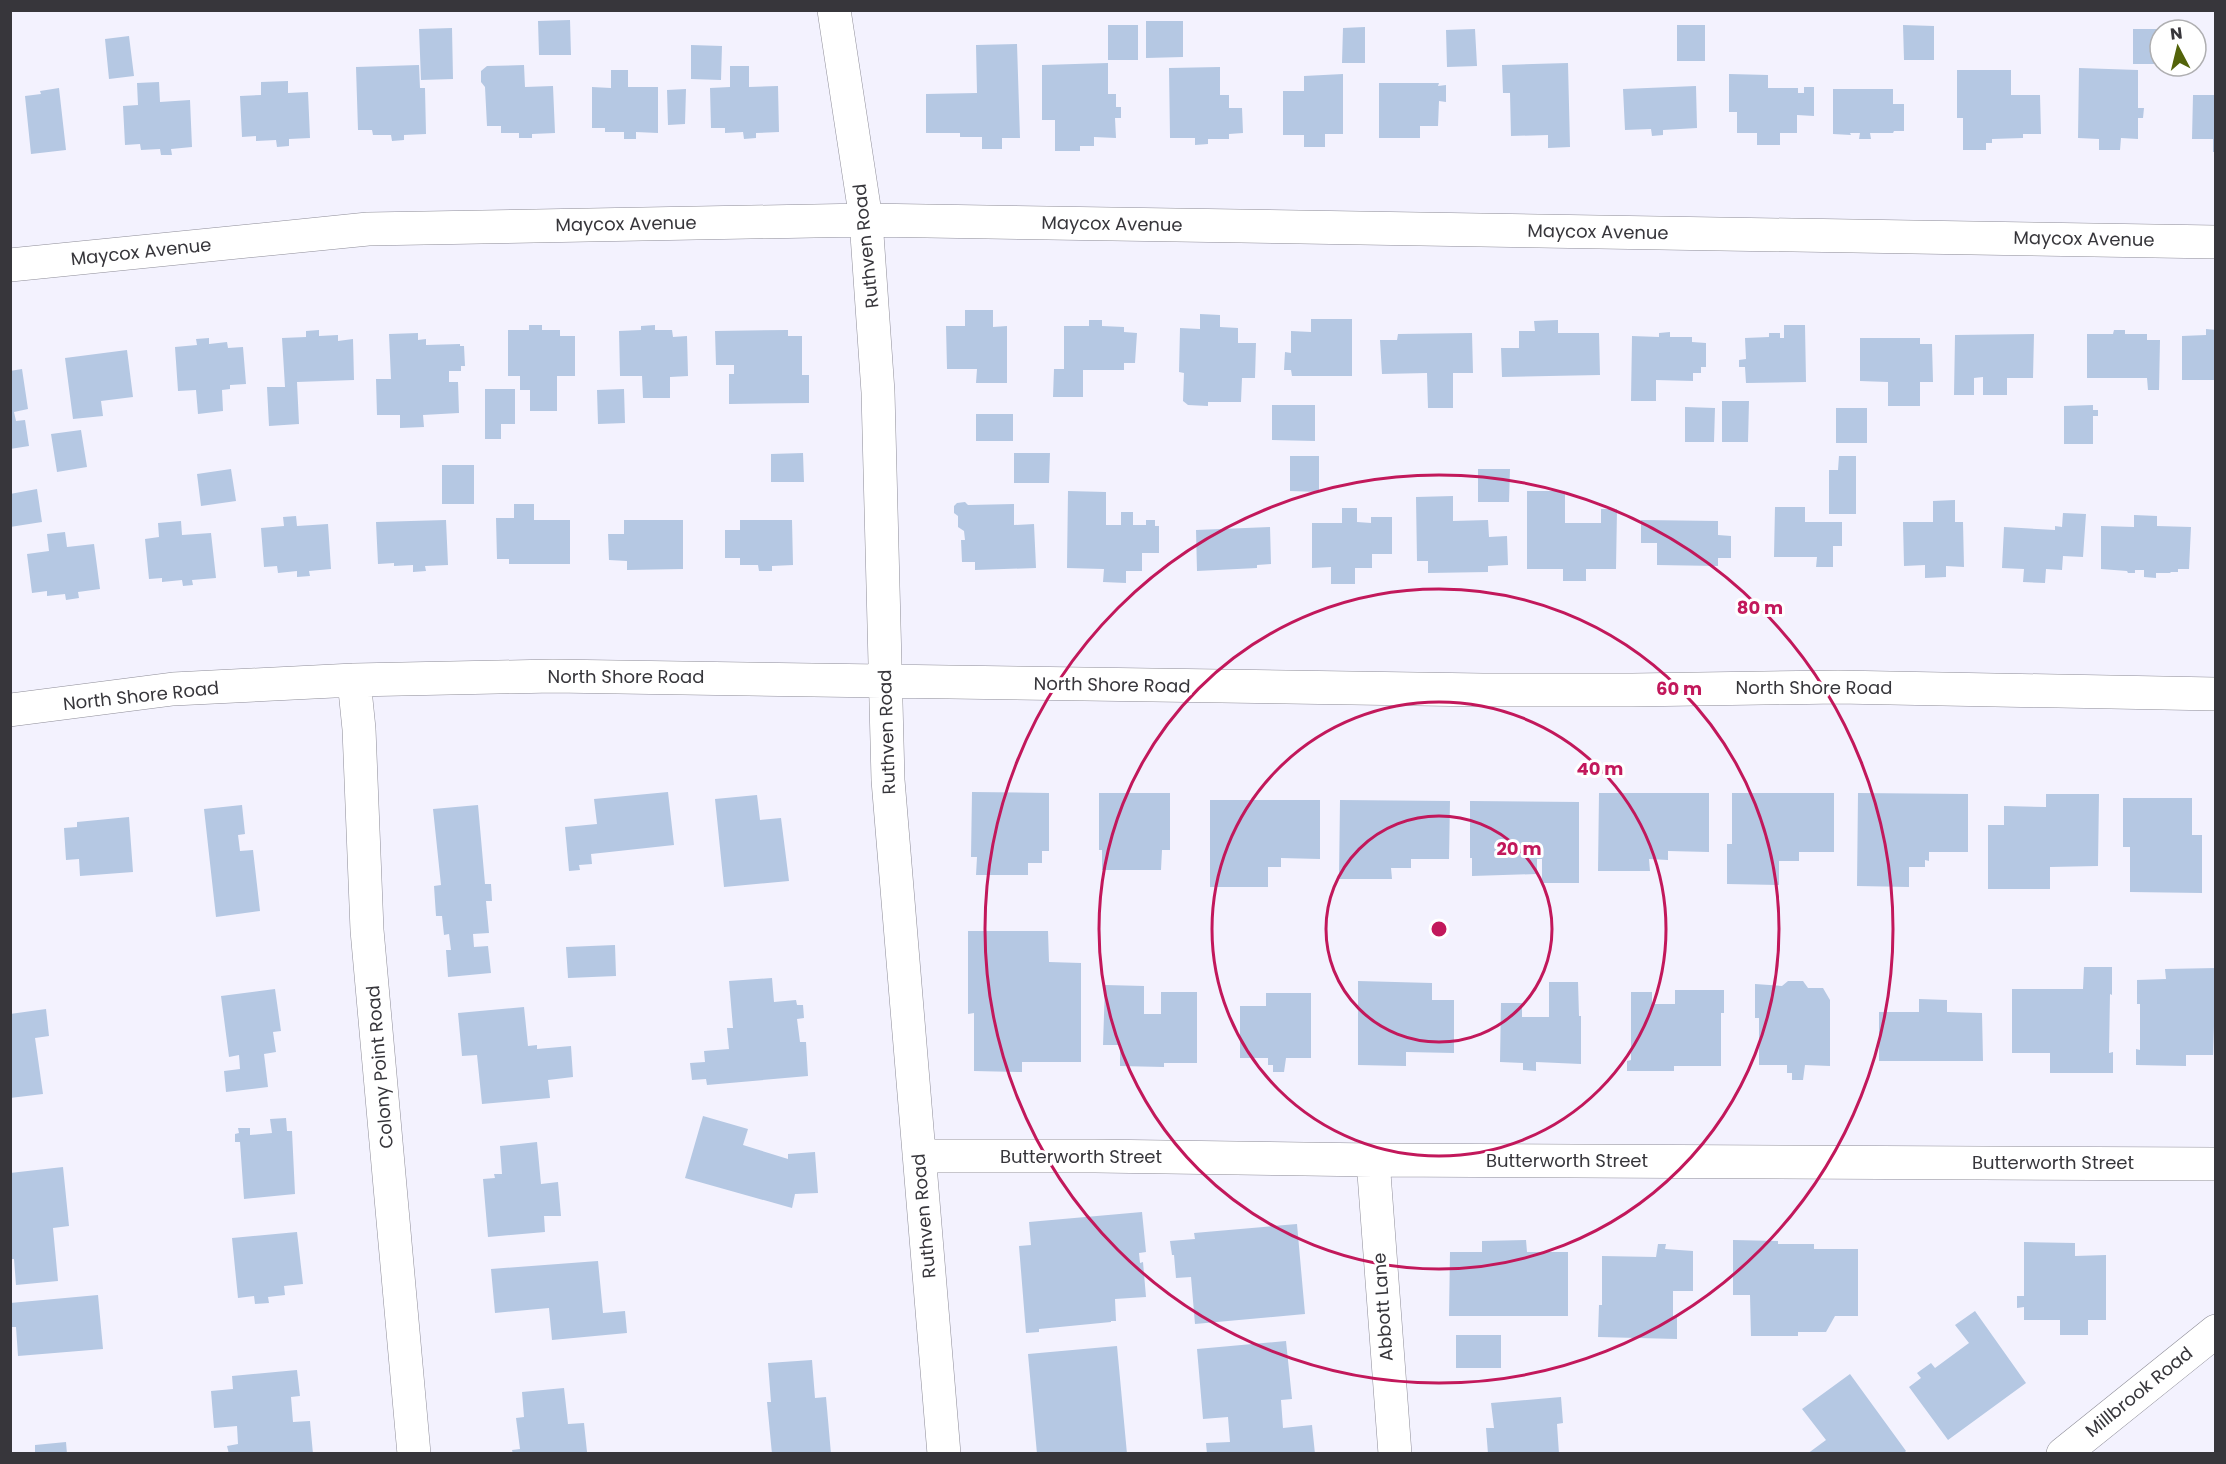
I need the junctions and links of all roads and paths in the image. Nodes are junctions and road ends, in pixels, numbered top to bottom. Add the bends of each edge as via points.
1 (834, 10) edge
2 (866, 220) junction
3 (2216, 242) edge
4 (10, 264) edge
5 (354, 680) junction
6 (886, 682) junction
7 (2216, 694) edge
8 (10, 710) edge
9 (919, 1156) junction
10 (1373, 1160) junction
11 (2216, 1164) edge
12 (2216, 1331) edge
13 (414, 1454) edge
14 (944, 1454) edge
15 (1395, 1454) edge
16 (2063, 1454) edge

1 - 2 street, Ruthven Road
2 - 3 street, Maycox Avenue
2 - 4 street, Maycox Avenue via 368,229
2 - 6 street, Ruthven Road via 878,392
5 - 6 street, North Shore Road via 553,676
5 - 8 street, North Shore Road via 173,689
5 - 13 street, Colony Point Road via 367,930
6 - 7 street, North Shore Road via 1483,690 1838,687
6 - 9 street, Ruthven Road via 888,780
9 - 10 street, Butterworth Street
9 - 14 street, Ruthven Road
10 - 11 street, Butterworth Street
10 - 15 street, Abbott Lane
12 - 16 street, Millbrook Road

